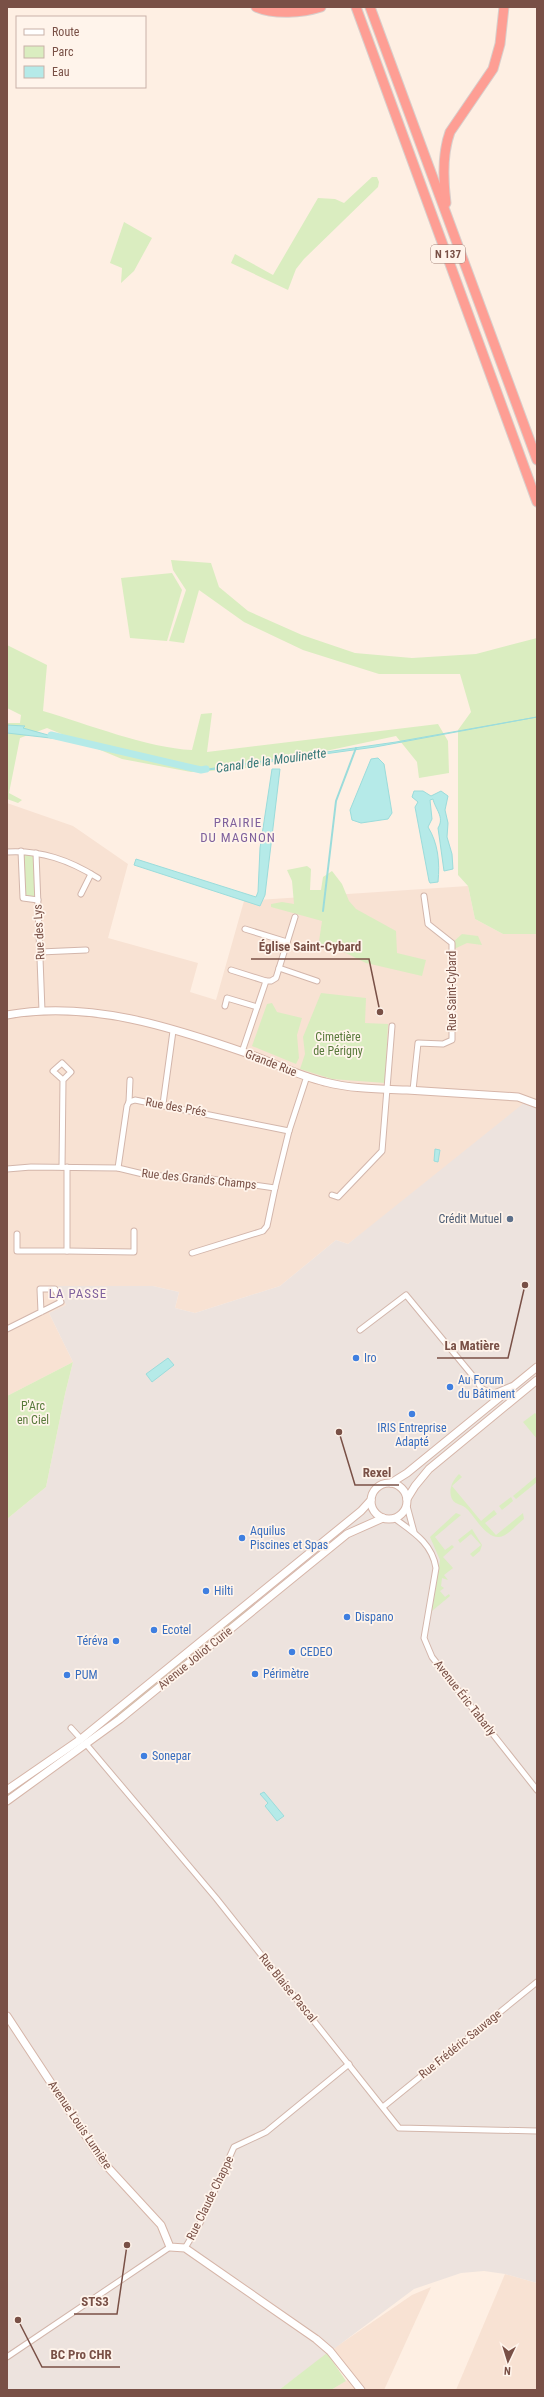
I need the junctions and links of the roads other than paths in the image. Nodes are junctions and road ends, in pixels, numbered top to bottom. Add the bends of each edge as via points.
1 (256, 7) edge
2 (321, 7) edge
3 (356, 7) edge
4 (370, 7) edge
5 (504, 7) edge
6 (447, 216) junction
7 (537, 460) edge
8 (537, 502) edge
9 (21, 851) junction
10 (7, 852) edge
11 (36, 853) junction
12 (91, 874) junction
13 (98, 878) dead end
14 (81, 894) dead end
15 (424, 896) dead end
16 (38, 900) junction
17 (295, 917) dead end
18 (245, 929) dead end
19 (287, 942) junction
20 (86, 950) dead end
21 (40, 952) junction
22 (279, 968) junction
23 (231, 970) dead end
24 (266, 981) junction
25 (316, 981) dead end
26 (225, 1006) dead end
27 (257, 1007) junction
28 (42, 1011) junction
29 (7, 1015) edge
30 (392, 1026) dead end
31 (173, 1031) junction
32 (242, 1052) junction
33 (307, 1076) junction
34 (63, 1080) dead end
35 (130, 1080) dead end
36 (387, 1089) junction
37 (414, 1090) junction
38 (129, 1102) junction
39 (163, 1104) junction
40 (537, 1104) edge
41 (289, 1130) junction
42 (64, 1167) junction
43 (118, 1168) junction
44 (7, 1169) edge
45 (275, 1188) junction
46 (332, 1195) dead end
47 (134, 1230) dead end
48 (17, 1234) dead end
49 (66, 1251) junction
50 (192, 1253) dead end
51 (41, 1312) junction
52 (7, 1329) edge
53 (360, 1330) dead end
54 (537, 1367) edge
55 (537, 1380) edge
56 (519, 1382) junction
57 (391, 1482) junction
58 (371, 1500) junction
59 (407, 1503) junction
60 (383, 1518) junction
61 (394, 1518) junction
62 (414, 1532) junction
63 (71, 1728) dead end
64 (84, 1741) junction
65 (7, 1790) edge
66 (537, 1790) edge
67 (7, 1801) edge
68 (537, 1982) edge
69 (7, 2016) edge
70 (348, 2064) junction
71 (383, 2107) junction
72 (537, 2131) edge
73 (170, 2247) junction
74 (185, 2248) junction
75 (7, 2357) edge
76 (361, 2390) edge

1 - 2 highway via 288,12
3 - 8 highway, N 137
4 - 6 highway, N 137
5 - 6 highway via 500,44 493,69 450,132 447,141 444,174
6 - 7 highway, N 137
9 - 10 street
9 - 11 street
9 - 16 street via 24,898
11 - 12 street via 54,856
11 - 16 street, Rue des Lys
12 - 13 street
12 - 14 street
15 - 37 street, Rue Saint-Cybard via 428,924 452,943 452,1040 443,1044 418,1043
16 - 21 street, Rue des Lys
17 - 19 street
18 - 19 street
19 - 22 street
20 - 21 street
21 - 28 street, Rue des Lys
22 - 24 street via 276,978
22 - 25 street
23 - 24 street
24 - 27 street
26 - 27 street via 227,998
27 - 32 street
28 - 29 main road, Grande Rue
28 - 31 main road, Grande Rue via 85,1011 106,1014
30 - 36 street
31 - 32 main road, Grande Rue
31 - 39 street
32 - 33 main road, Grande Rue
33 - 36 main road, Grande Rue via 342,1085
33 - 41 street
34 - 42 street
35 - 38 street
36 - 37 main road, Grande Rue
36 - 46 street via 382,1151 338,1197
37 - 40 main road, Grande Rue via 518,1097
38 - 39 street, Rue des Prés via 135,1100
38 - 43 street, Rue des Prés
39 - 41 street, Rue des Prés
41 - 45 street
42 - 43 street, Rue des Grands Champs
42 - 44 street, Rue des Grands Champs
42 - 49 street
43 - 45 street, Rue des Grands Champs via 147,1175 211,1179
45 - 50 street via 267,1226 263,1231
47 - 49 street via 134,1252
48 - 49 street via 16,1251
51 - 51 street via 61,1302 55,1289 40,1289
51 - 52 street
53 - 56 street via 406,1295 481,1388 494,1394
54 - 56 main road
55 - 59 main road via 429,1469 415,1486
56 - 57 main road via 407,1473
57 - 58 main road via 376,1488
57 - 59 main road via 402,1488
58 - 60 main road via 374,1511
58 - 64 main road, Avenue Joliot Curie
59 - 61 main road via 404,1512
59 - 62 street, Avenue Éric Tabarly
60 - 61 main road
60 - 64 main road, Avenue Joliot Curie via 346,1534 126,1714
61 - 62 street, Avenue Éric Tabarly
62 - 66 street, Avenue Éric Tabarly via 434,1557 436,1568 424,1638 432,1657
63 - 64 street, Rue Blaise Pascal
64 - 65 main road, Avenue Joliot Curie
64 - 67 main road, Avenue Joliot Curie
64 - 70 street, Rue Blaise Pascal via 216,1898
68 - 71 street, Rue Frédéric Sauvage
69 - 73 main road, Avenue Louis Lumière via 103,2162 161,2225
70 - 71 street, Rue Blaise Pascal
70 - 74 street, Rue Claude Chappe via 266,2132 234,2147 200,2223
71 - 72 street, Rue Blaise Pascal via 399,2128
73 - 74 main road
73 - 75 street
74 - 76 main road via 330,2351

